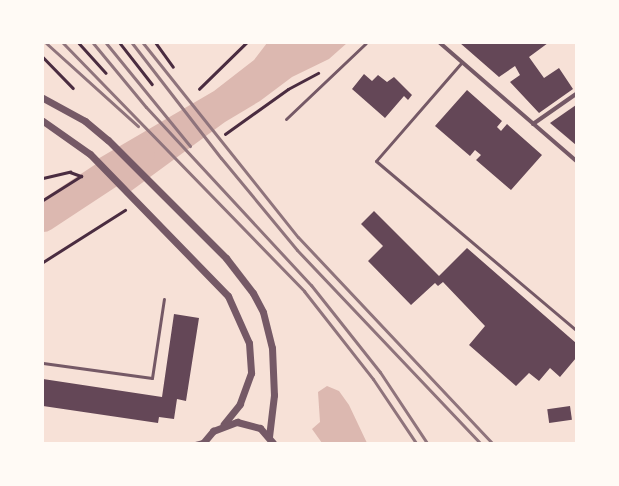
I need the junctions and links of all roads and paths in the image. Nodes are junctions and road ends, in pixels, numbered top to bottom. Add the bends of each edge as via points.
1 (79, 43) edge
2 (120, 43) edge
3 (156, 43) edge
4 (246, 43) edge
5 (366, 43) edge
6 (440, 43) edge
7 (43, 57) edge
8 (462, 62) junction
9 (173, 66) dead end
10 (326, 70) dead end
11 (106, 73) dead end
12 (152, 84) dead end
13 (73, 88) dead end
14 (200, 89) dead end
15 (576, 94) edge
16 (43, 98) edge
17 (286, 119) dead end
18 (43, 120) edge
19 (533, 124) junction
20 (225, 134) dead end
21 (576, 161) edge
22 (43, 178) edge
23 (43, 200) edge
24 (125, 210) dead end
25 (43, 262) edge
26 (164, 299) dead end
27 (576, 330) edge
28 (43, 363) edge
29 (224, 424) junction
30 (271, 440) edge
31 (204, 442) edge
32 (195, 443) edge

1 - 11 path
2 - 12 path
3 - 9 path
4 - 14 path
5 - 17 lane
6 - 8 street
7 - 13 path
8 - 19 street
8 - 27 lane via 376,161
10 - 20 path via 288,89
15 - 19 street
16 - 30 street via 85,121 108,140 238,273 263,312 274,374
18 - 29 street via 90,154 218,283 243,325 251,374 240,404
19 - 21 street
22 - 23 path via 70,172 81,176
24 - 25 path
26 - 28 lane via 152,378
29 - 30 street via 249,423
29 - 31 street
31 - 32 lane

